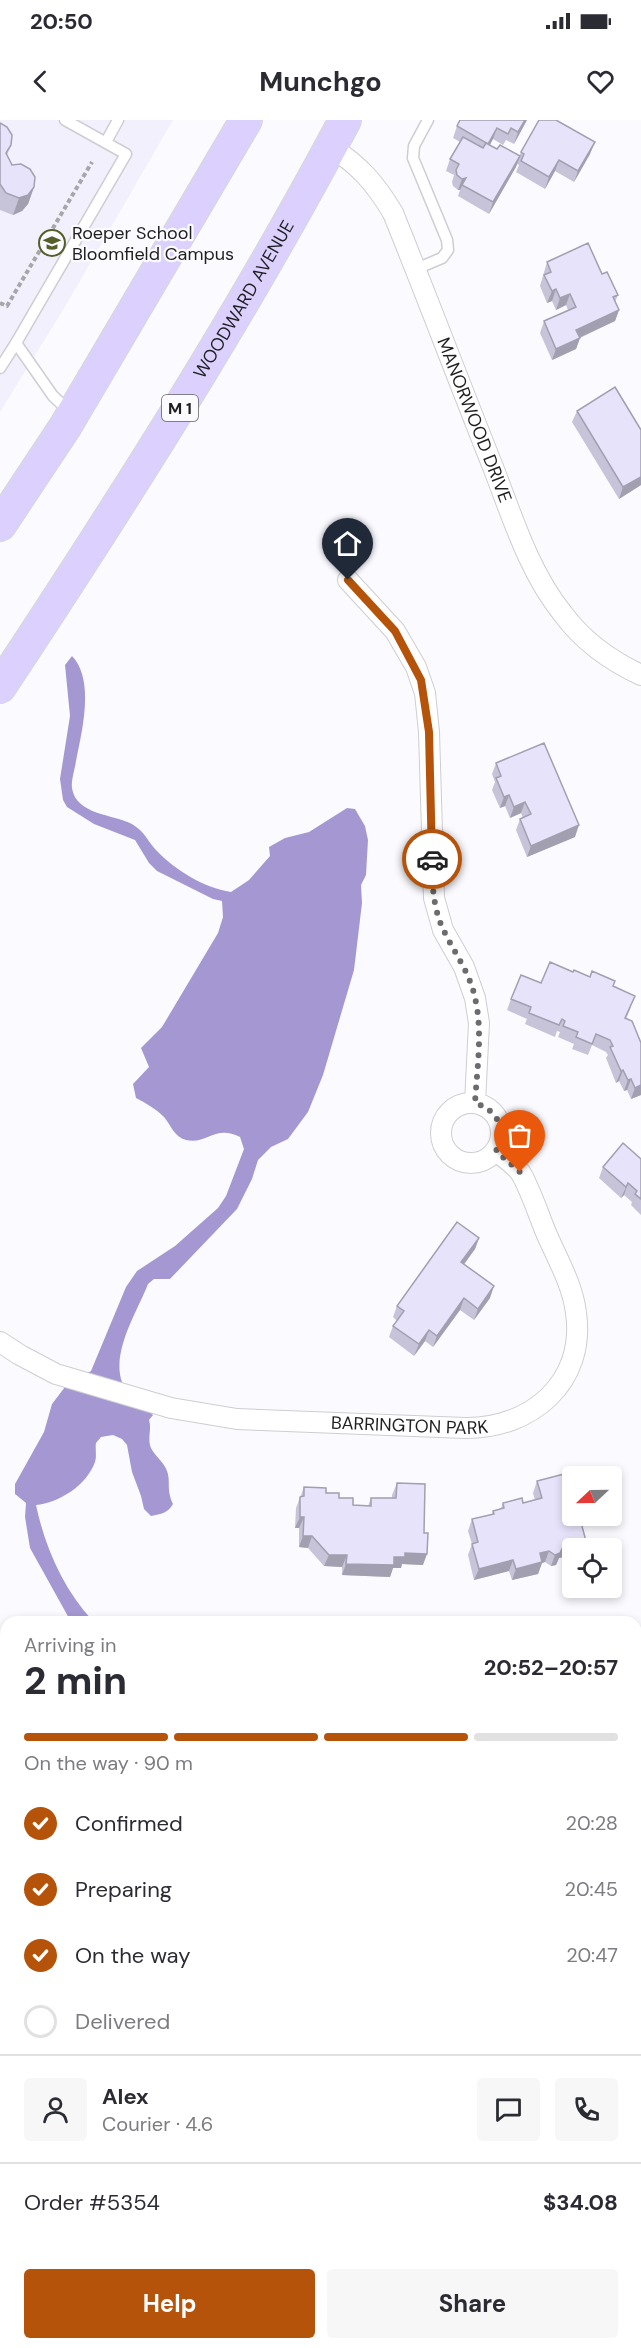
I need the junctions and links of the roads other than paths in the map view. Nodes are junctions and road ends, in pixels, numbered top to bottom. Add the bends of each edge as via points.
1 (65, 120) edge
2 (118, 120) edge
3 (246, 120) edge
4 (428, 120) edge
5 (338, 133) edge
6 (106, 142) junction
7 (416, 269) junction
8 (16, 343) junction
9 (0, 368) edge
10 (72, 414) junction
11 (0, 525) edge
12 (348, 580) dead end
13 (641, 675) edge
14 (0, 687) edge
15 (475, 1103) junction
16 (496, 1151) junction
17 (0, 1342) edge

1 - 6 lane
2 - 6 lane
3 - 10 main road
4 - 7 lane via 414,146 413,158 448,250 442,258
5 - 7 street, MANORWOOD DRIVE via 351,160 374,182 393,213
5 - 14 main road, WOODWARD AVENUE / M 1 via 180,407
6 - 8 lane via 126,154
7 - 13 street, MANORWOOD DRIVE via 543,585 563,615 586,639 615,662
8 - 9 lane
8 - 10 lane via 53,396
10 - 11 main road
12 - 15 street via 395,631 416,667 425,693 434,898 443,930 476,998
15 - 16 street via 497,1117 501,1134
15 - 16 street via 457,1106 444,1119 442,1146 463,1163 482,1162
16 - 17 street, BARRINGTON PARK via 520,1172 568,1283 575,1305 577,1336 561,1382 541,1404 512,1421 483,1428 204,1415 56,1374

